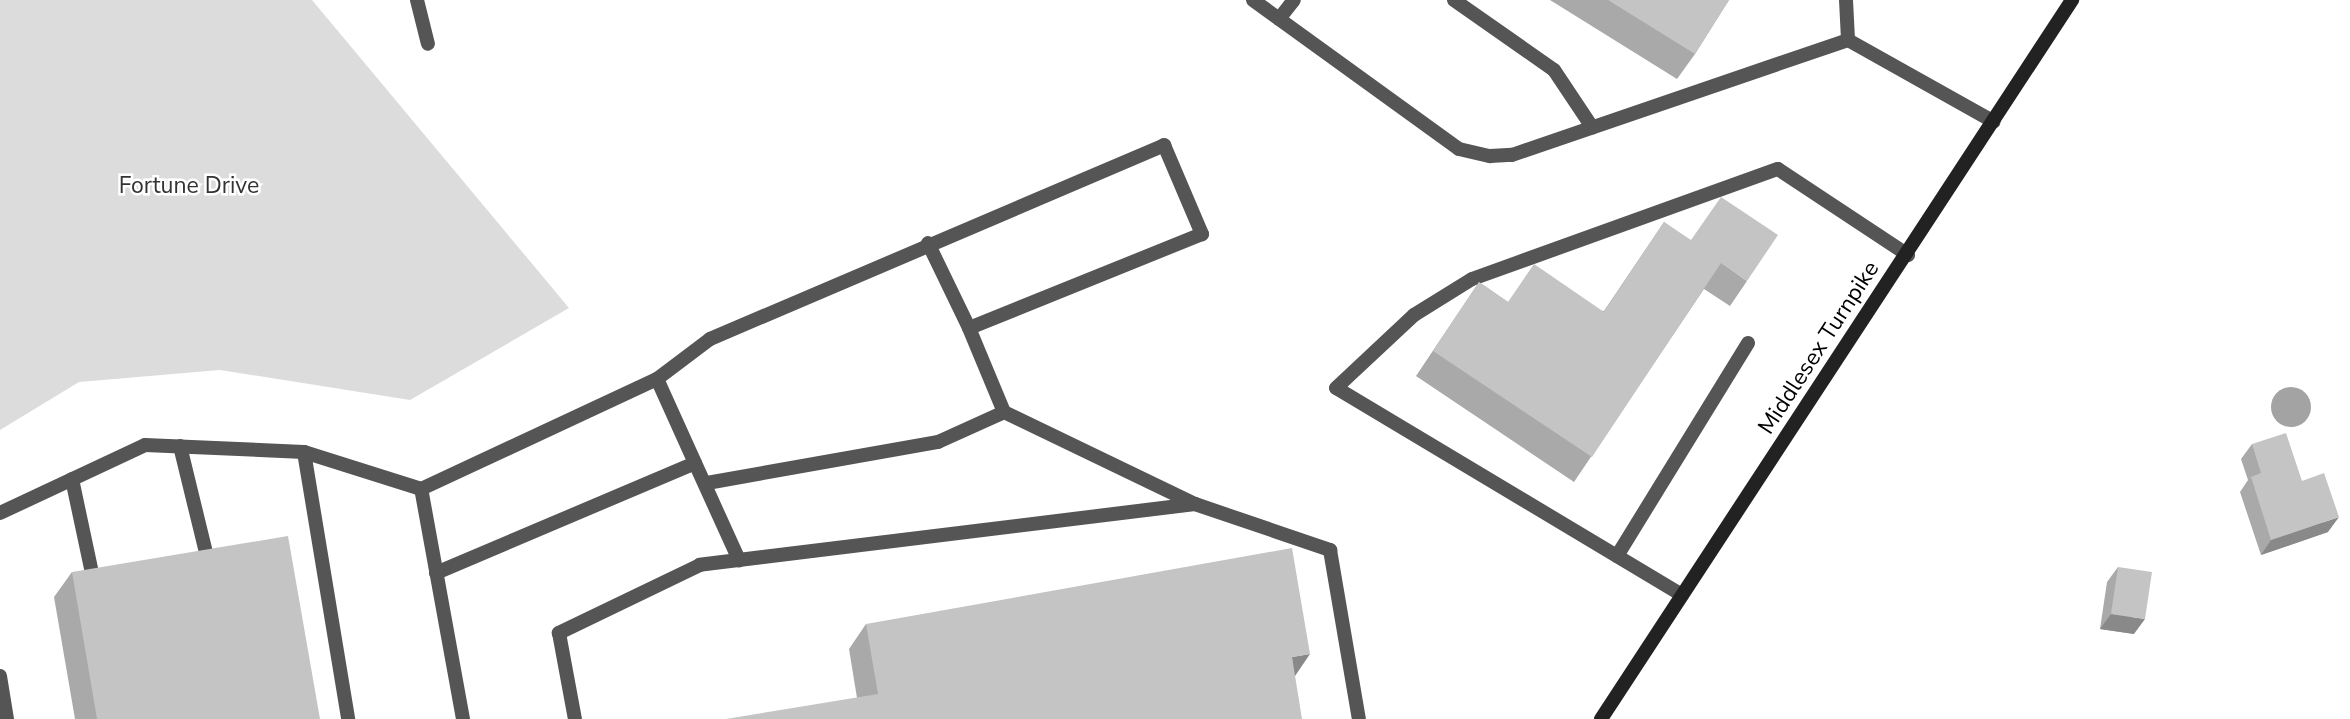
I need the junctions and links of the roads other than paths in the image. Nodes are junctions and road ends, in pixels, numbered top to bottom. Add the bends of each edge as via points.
1 (417, 0) edge
2 (1254, 0) edge
3 (1294, 0) edge
4 (1454, 0) edge
5 (1846, 0) edge
6 (2072, 0) edge
7 (1279, 19) junction
8 (1848, 40) junction
9 (428, 44) dead end
10 (1994, 122) junction
11 (1591, 127) junction
12 (928, 243) junction
13 (1908, 255) junction
14 (969, 328) junction
15 (1748, 343) dead end
16 (657, 379) junction
17 (1004, 412) junction
18 (180, 446) junction
19 (303, 452) junction
20 (695, 463) junction
21 (72, 479) junction
22 (707, 484) junction
23 (421, 489) junction
24 (1195, 503) junction
25 (0, 513) edge
26 (206, 553) edge
27 (1617, 556) junction
28 (739, 561) junction
29 (436, 573) junction
30 (93, 578) edge
31 (1682, 595) junction
32 (0, 676) edge
33 (7, 719) edge
34 (348, 719) edge
35 (463, 719) edge
36 (575, 719) edge
37 (1359, 719) edge
38 (1601, 719) edge

1 - 9 lane
2 - 7 lane
3 - 7 lane
4 - 11 lane via 1554,70
5 - 8 lane
6 - 10 main road, Middlesex Turnpike
7 - 11 lane via 1459,149 1512,155
8 - 10 lane
8 - 11 lane
10 - 13 main road, Middlesex Turnpike
12 - 14 lane
12 - 14 lane via 1164,145 1202,234
12 - 16 lane via 709,338
13 - 27 lane via 1778,169 1472,279 1413,315 1336,388
13 - 31 main road, Middlesex Turnpike
14 - 17 lane
15 - 27 lane
16 - 20 lane
16 - 23 lane
17 - 22 lane via 938,442
17 - 24 lane
18 - 19 lane
18 - 21 lane via 145,445
18 - 26 lane
19 - 23 lane
19 - 34 lane
20 - 22 lane
20 - 29 lane
21 - 25 lane
21 - 30 lane
22 - 28 lane
23 - 29 lane
24 - 28 lane
24 - 37 lane via 1330,550
27 - 31 lane
28 - 36 lane via 700,565 559,633
29 - 35 lane
31 - 38 main road, Middlesex Turnpike
32 - 33 lane

